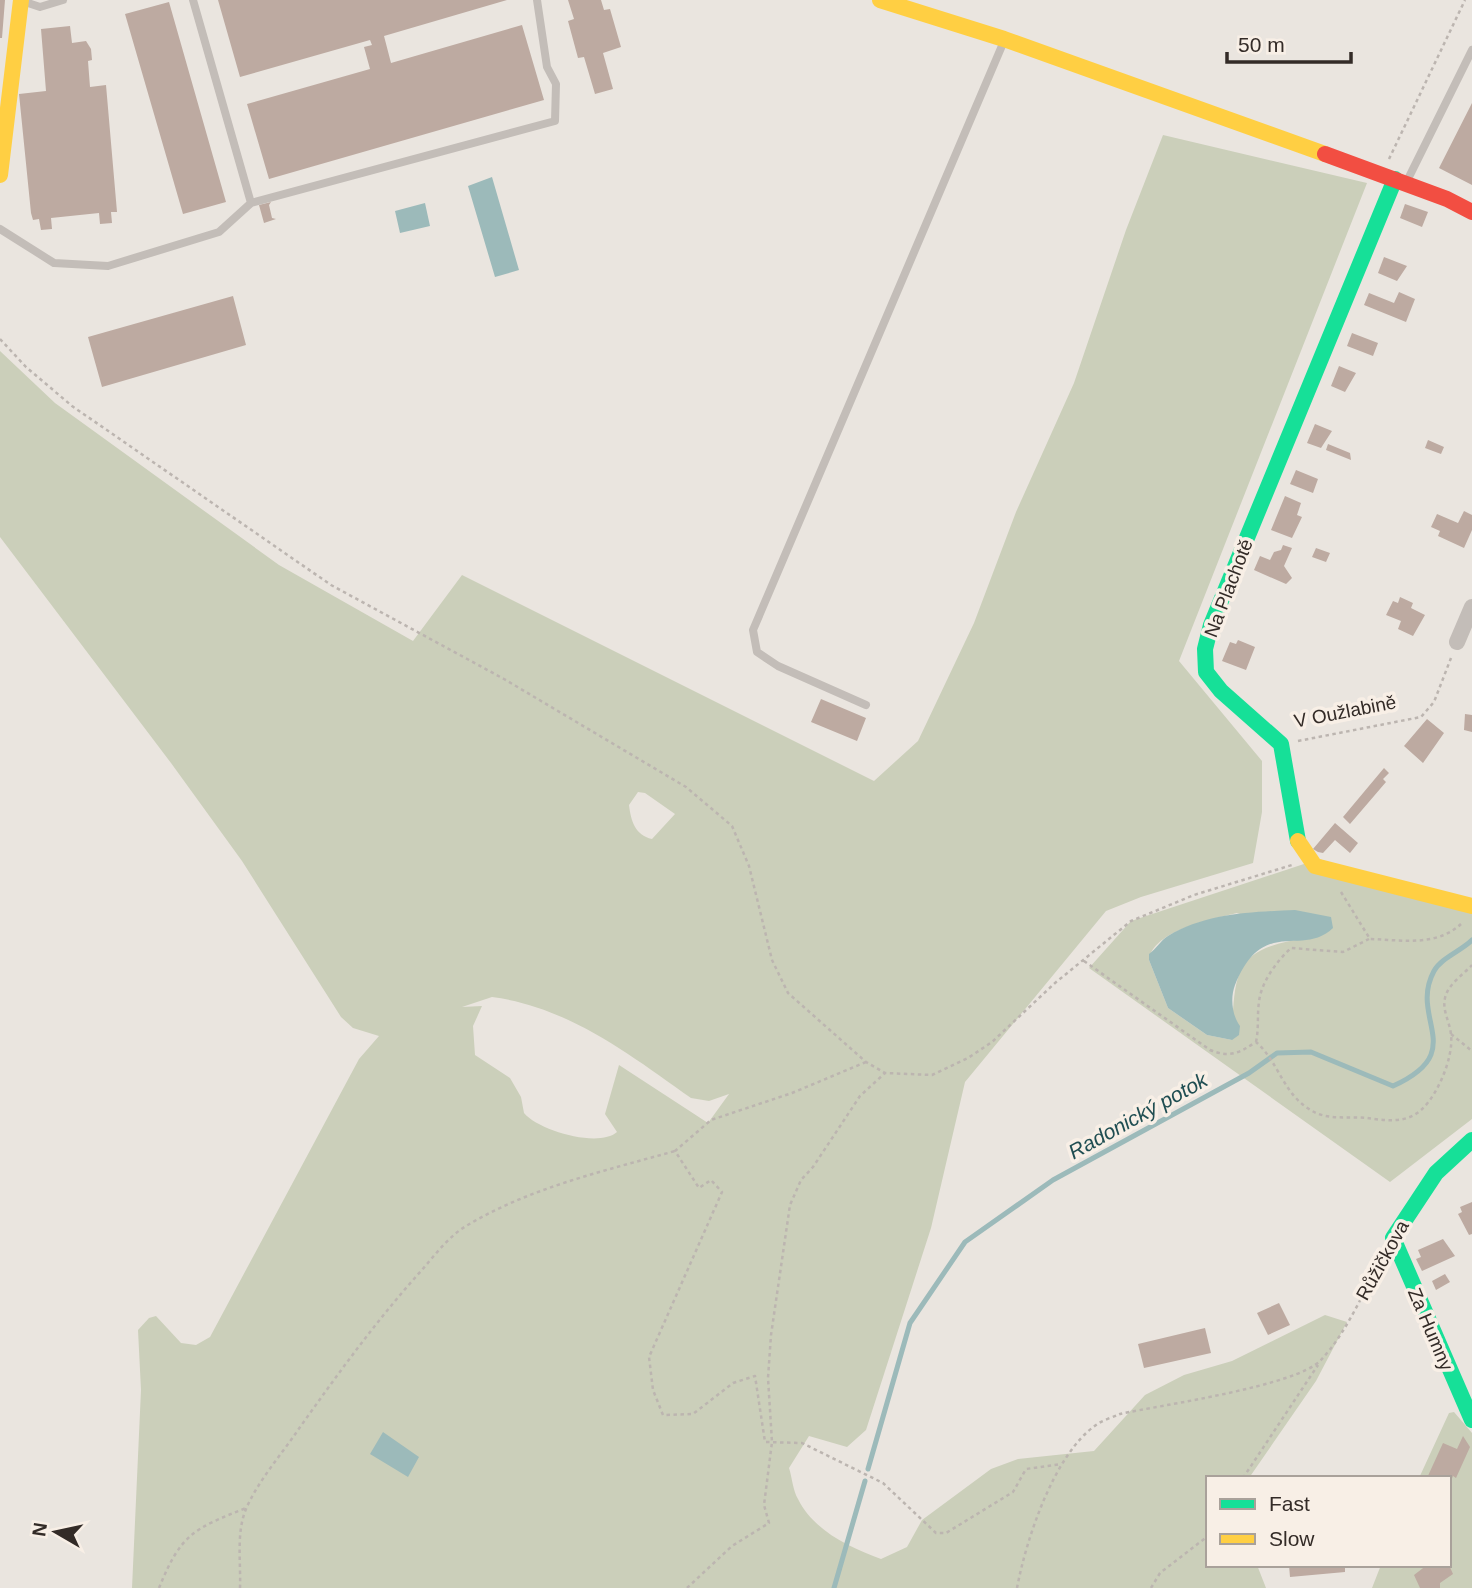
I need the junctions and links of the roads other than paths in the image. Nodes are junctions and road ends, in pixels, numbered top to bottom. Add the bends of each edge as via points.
1 (21, 0) edge
2 (63, 0) edge
3 (193, 0) edge
4 (537, 0) edge
5 (880, 0) edge
6 (1004, 39) junction
7 (1472, 50) edge
8 (0, 175) edge
9 (1394, 179) junction
10 (251, 203) junction
11 (1472, 212) edge
12 (0, 229) edge
13 (1472, 607) edge
14 (1457, 642) road end
15 (866, 705) dead end
16 (1469, 913) edge
17 (1472, 1140) edge
18 (1393, 1238) joint
19 (1471, 1417) edge

1 - 2 lane via 40,6
1 - 8 street
3 - 10 lane
4 - 10 lane via 547,67 556,84 555,121
5 - 6 street
6 - 9 street
6 - 15 lane via 753,630 757,652 767,659
7 - 9 lane
9 - 11 street
9 - 16 street, Na Plachotě via 1211,625 1206,672 1281,744 1293,825 1300,848 1315,866
10 - 12 lane via 219,232 108,266 54,263
13 - 14 street
17 - 18 street, Růžičkova via 1436,1173
18 - 19 street, Za Humny

